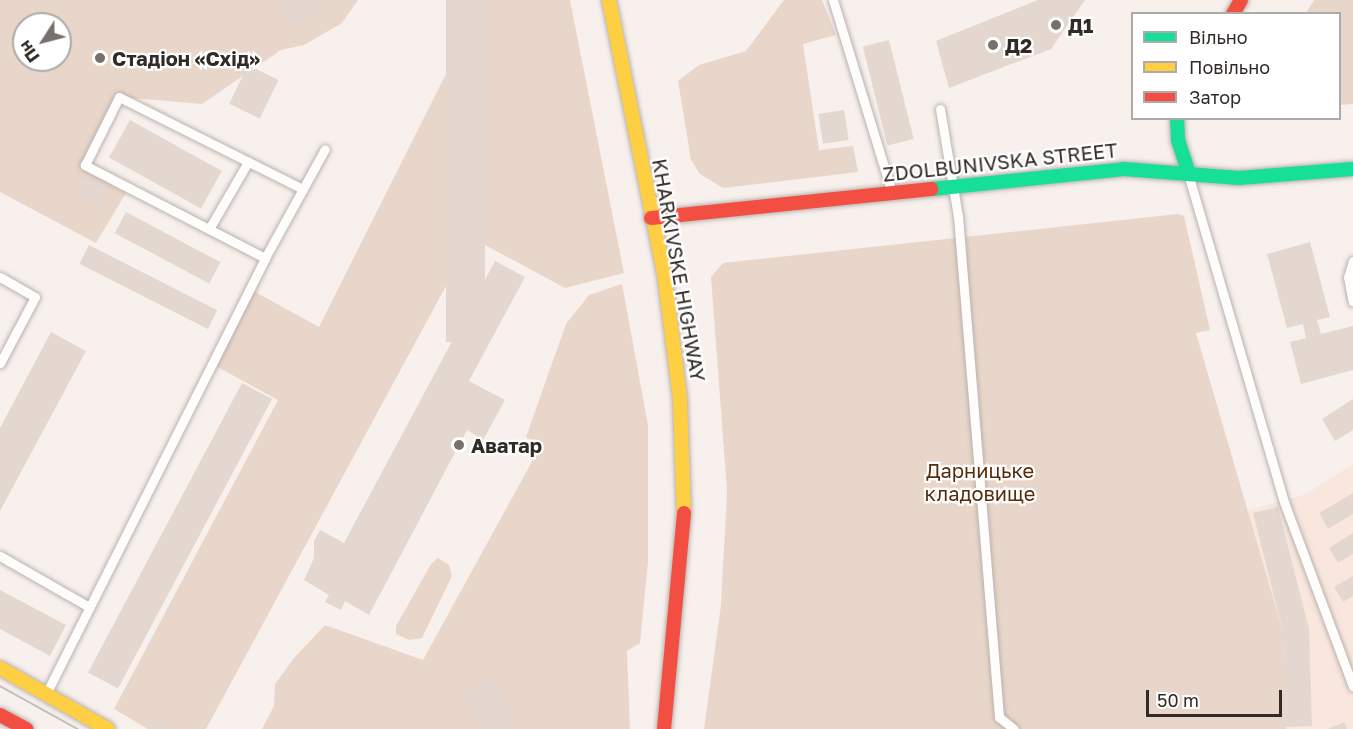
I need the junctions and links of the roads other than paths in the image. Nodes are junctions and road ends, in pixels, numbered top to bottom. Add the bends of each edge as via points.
1 (609, 0) edge
2 (832, 0) edge
3 (940, 109) dead end
4 (1177, 120) edge
5 (325, 149) dead end
6 (248, 162) junction
7 (1353, 169) edge
8 (1189, 174) junction
9 (953, 185) junction
10 (303, 189) junction
11 (891, 192) junction
12 (651, 218) junction
13 (210, 229) junction
14 (265, 258) junction
15 (1353, 261) edge
16 (0, 277) edge
17 (1353, 302) edge
18 (0, 363) edge
19 (0, 556) edge
20 (89, 607) junction
21 (0, 668) edge
22 (1353, 687) edge
23 (46, 694) junction
24 (0, 715) edge
25 (999, 717) junction
26 (26, 729) edge
27 (108, 729) edge
28 (664, 729) edge
29 (1000, 729) edge
30 (1014, 729) edge

1 - 12 main road, KHARKIVSKE HIGHWAY
2 - 11 lane
3 - 9 lane
4 - 8 main road via 1178,140
5 - 10 lane
6 - 10 lane
6 - 13 lane
6 - 13 lane via 119,97 85,165
7 - 8 main road, ZDOLBUNIVSKA STREET via 1239,178
8 - 9 main road, ZDOLBUNIVSKA STREET via 1124,169
8 - 22 lane via 1284,502
9 - 11 main road, ZDOLBUNIVSKA STREET
9 - 25 lane
10 - 14 lane
11 - 12 main road, ZDOLBUNIVSKA STREET
12 - 28 main road, KHARKIVSKE HIGHWAY via 673,334 684,463 680,590
13 - 14 lane
14 - 20 lane
15 - 17 lane via 1348,277
16 - 18 lane via 35,297
19 - 20 lane
20 - 23 lane
21 - 23 main road
23 - 27 main road
24 - 26 main road
25 - 29 lane
25 - 30 lane

